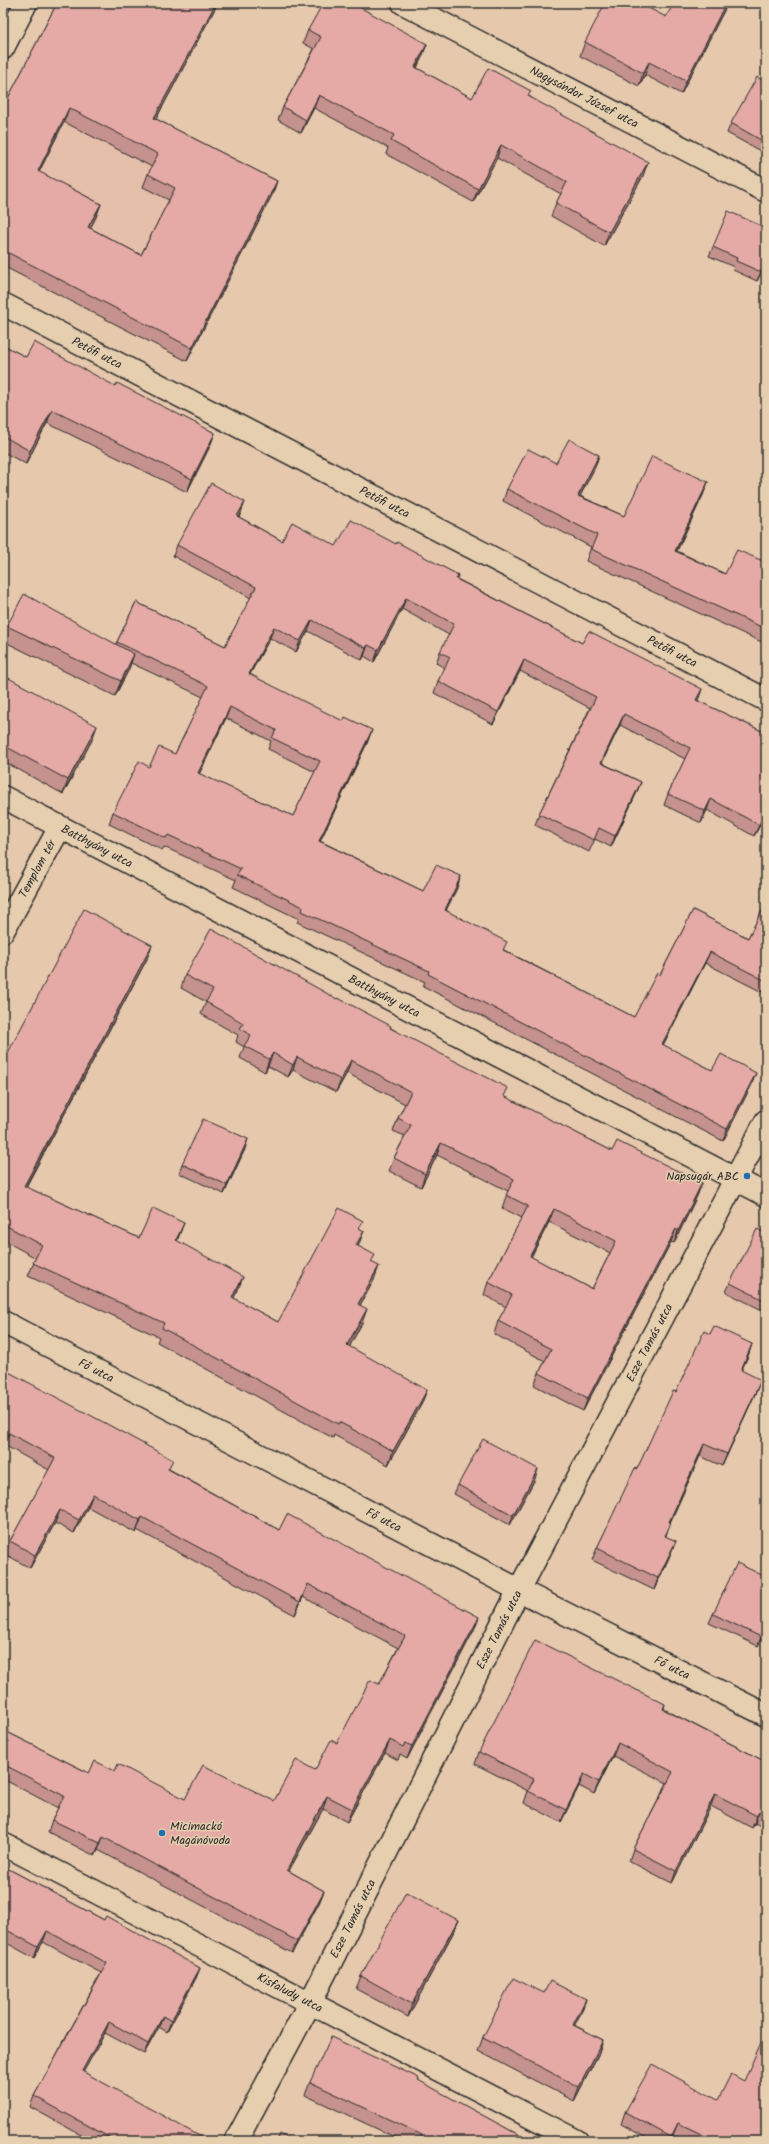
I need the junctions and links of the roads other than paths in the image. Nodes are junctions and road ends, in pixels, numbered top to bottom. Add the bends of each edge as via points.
1 (26, 3) edge
2 (403, 3) edge
3 (3, 48) edge
4 (766, 191) edge
5 (3, 304) edge
6 (766, 700) edge
7 (3, 797) edge
8 (60, 827) junction
9 (3, 931) edge
10 (766, 1121) edge
11 (735, 1179) junction
12 (766, 1195) edge
13 (3, 1322) edge
14 (519, 1590) junction
15 (766, 1715) edge
16 (3, 1844) edge
17 (310, 2003) junction
18 (236, 2141) edge
19 (577, 2141) edge

1 - 3 street
2 - 4 street, Nagysándor József utca
5 - 6 street, Petőfi utca
7 - 8 street, Batthyány utca
8 - 9 street, Templom tér
8 - 11 street, Batthyány utca
10 - 11 street, Esze Tamás utca
11 - 12 street, Batthyány utca
11 - 14 street, Esze Tamás utca
13 - 14 street, Fő utca
14 - 15 street, Fő utca
14 - 17 street, Esze Tamás utca
16 - 17 street, Kisfaludy utca
17 - 18 street, Esze Tamás utca
17 - 19 street, Kisfaludy utca

